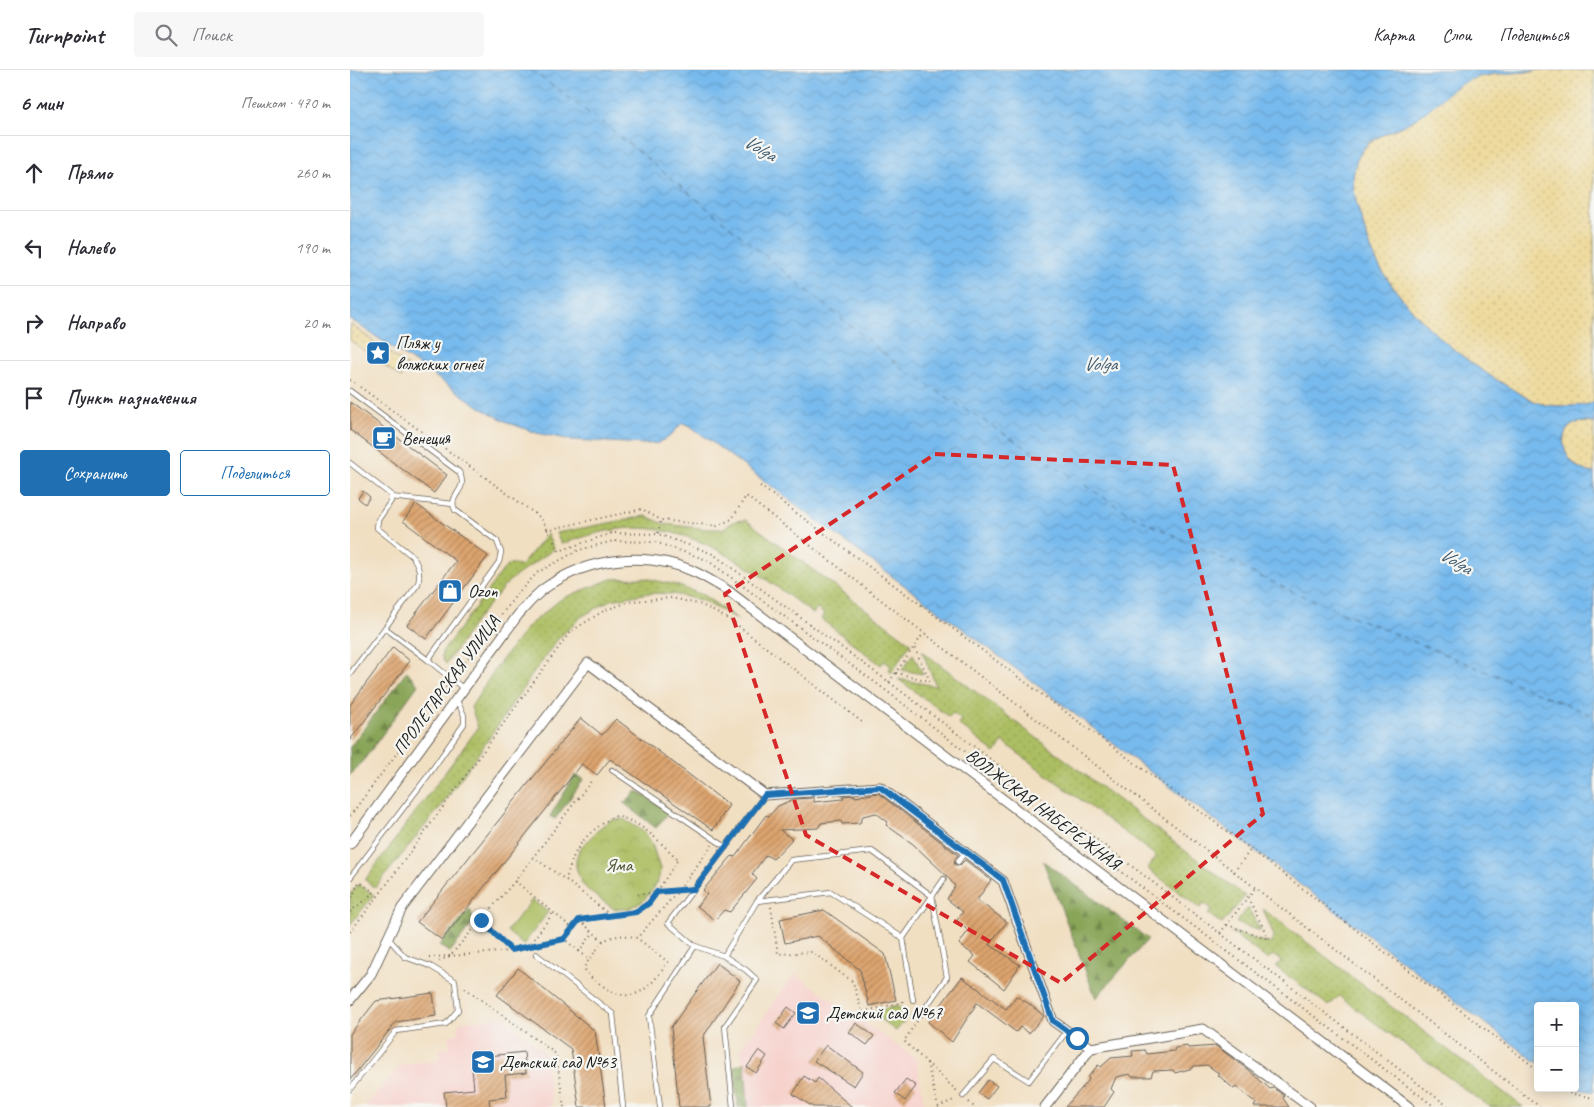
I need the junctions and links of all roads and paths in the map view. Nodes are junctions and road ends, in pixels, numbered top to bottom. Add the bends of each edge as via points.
1 (350, 380) edge
2 (350, 390) edge
3 (350, 463) edge
4 (760, 486) dead end
5 (391, 497) junction
6 (453, 504) junction
7 (661, 520) junction
8 (547, 530) junction
9 (658, 534) junction
10 (646, 560) joint
11 (385, 628) junction
12 (924, 633) junction
13 (914, 647) junction
14 (428, 660) junction
15 (896, 673) junction
16 (350, 674) edge
17 (452, 680) junction
18 (890, 682) junction
19 (464, 689) junction
20 (456, 700) junction
21 (862, 722) dead end
22 (612, 770) dead end
23 (592, 780) dead end
24 (765, 795) junction
25 (350, 816) edge
26 (716, 840) junction
27 (350, 844) edge
28 (726, 847) junction
29 (1251, 849) junction
30 (966, 851) junction
31 (533, 856) junction
32 (958, 862) dead end
33 (1234, 872) junction
34 (350, 878) edge
35 (944, 879) dead end
36 (514, 880) junction
37 (566, 880) junction
38 (1255, 888) junction
39 (694, 889) junction
40 (679, 890) junction
41 (657, 892) junction
42 (634, 895) dead end
43 (932, 896) junction
44 (1248, 898) junction
45 (770, 900) junction
46 (757, 901) junction
47 (350, 902) edge
48 (350, 912) edge
49 (553, 913) junction
50 (610, 915) junction
51 (481, 920) junction
52 (579, 920) junction
53 (1227, 925) junction
54 (572, 928) junction
55 (350, 932) edge
56 (594, 932) junction
57 (1220, 933) junction
58 (387, 937) junction
59 (637, 938) junction
60 (903, 938) junction
61 (564, 939) junction
62 (603, 941) junction
63 (695, 946) junction
64 (528, 947) junction
65 (511, 950) junction
66 (579, 951) junction
67 (536, 954) dead end
68 (450, 956) junction
69 (724, 956) junction
70 (423, 957) dead end
71 (590, 960) junction
72 (430, 966) junction
73 (454, 981) junction
74 (350, 1000) edge
75 (913, 1000) dead end
76 (921, 1014) junction
77 (1067, 1031) junction
78 (1091, 1048) junction
79 (926, 1062) junction
80 (1534, 1067) edge
81 (350, 1089) edge
82 (1567, 1092) edge
83 (963, 1096) junction
84 (1594, 1098) edge
85 (564, 1107) edge
86 (623, 1107) edge
87 (660, 1107) edge
88 (733, 1107) edge
89 (938, 1107) edge
90 (1045, 1107) edge
91 (1310, 1107) edge
92 (1409, 1107) edge
93 (1435, 1107) edge
94 (1449, 1107) edge
95 (1540, 1107) edge

1 - 8 path via 541,518
2 - 6 lane via 459,472 462,487
3 - 5 lane
4 - 29 path
5 - 6 lane
5 - 11 lane via 377,528 414,558 420,576 418,584
6 - 14 lane via 455,510 497,541 500,558
7 - 8 path via 642,510
7 - 9 path
7 - 12 path via 717,526 732,519 746,496
8 - 9 path via 559,551 612,533
9 - 18 path via 713,554
10 - 19 street, ПРОЛЕТАРСКАЯ УЛИЦА via 623,559 597,564 570,573 544,589 518,615
10 - 92 street, ВОЛЖСКАЯ НАБЕРЕЖНАЯ via 672,564 727,590
11 - 14 lane
11 - 16 lane
12 - 13 path
12 - 33 path
13 - 15 path
13 - 15 path via 930,681
14 - 17 lane
15 - 18 path
17 - 19 lane
17 - 25 path
17 - 93 path via 533,577 579,550 612,541 655,542 708,560 884,689
18 - 57 path
19 - 20 street, ПРОЛЕТАРСКАЯ УЛИЦА
20 - 27 street, ПРОЛЕТАРСКАЯ УЛИЦА
20 - 34 lane via 464,715 464,724
21 - 55 path via 732,621 702,605 672,598 633,601 605,610 570,632
22 - 26 lane
23 - 31 path
24 - 28 lane
24 - 30 street via 880,787
24 - 58 street via 588,663 402,908
26 - 28 lane
26 - 40 path
28 - 39 lane
29 - 33 path
29 - 80 path
30 - 32 lane
30 - 77 street via 1003,880 1053,1021
31 - 36 path
31 - 37 path
33 - 38 path
35 - 43 lane
36 - 49 path
36 - 51 path
37 - 41 path via 576,848 595,827 614,816 627,818 643,828 678,859
37 - 50 path
38 - 44 path
38 - 95 path
39 - 40 path
39 - 63 lane via 668,923
40 - 41 path
40 - 59 path
41 - 42 path
41 - 50 path via 636,912
43 - 46 lane via 872,851 791,860
43 - 60 lane
43 - 76 lane via 947,977
44 - 53 path
44 - 53 path via 1269,939
45 - 46 lane
45 - 60 lane via 831,892
45 - 76 path via 778,954 812,952 853,982 862,1012 903,1002
46 - 69 lane
47 - 48 path via 359,882 374,892
49 - 54 path
49 - 64 path
50 - 52 path
51 - 65 path
51 - 68 path
52 - 54 path
52 - 56 path
53 - 57 path
54 - 61 path
56 - 62 path
56 - 66 path
57 - 94 path
58 - 72 lane via 405,957
58 - 74 street via 371,974
59 - 62 path via 613,936
59 - 71 path via 668,962 647,989 629,996 613,994 586,974 584,967
60 - 75 lane
61 - 64 path
61 - 66 path
62 - 71 path
63 - 69 lane
63 - 87 lane via 649,1016
64 - 65 path
65 - 68 path
66 - 71 path
67 - 86 lane via 613,1014
68 - 70 path
68 - 72 path
69 - 88 lane via 758,980 725,1026
72 - 73 lane
73 - 81 lane via 458,1010 446,1024 396,1031
73 - 85 path via 556,1054
76 - 79 path via 904,1041
77 - 78 street
77 - 83 lane via 1029,1081 994,1059
78 - 90 street
78 - 91 street via 1203,1029
79 - 83 path
79 - 89 path
82 - 84 path
83 - 89 path

